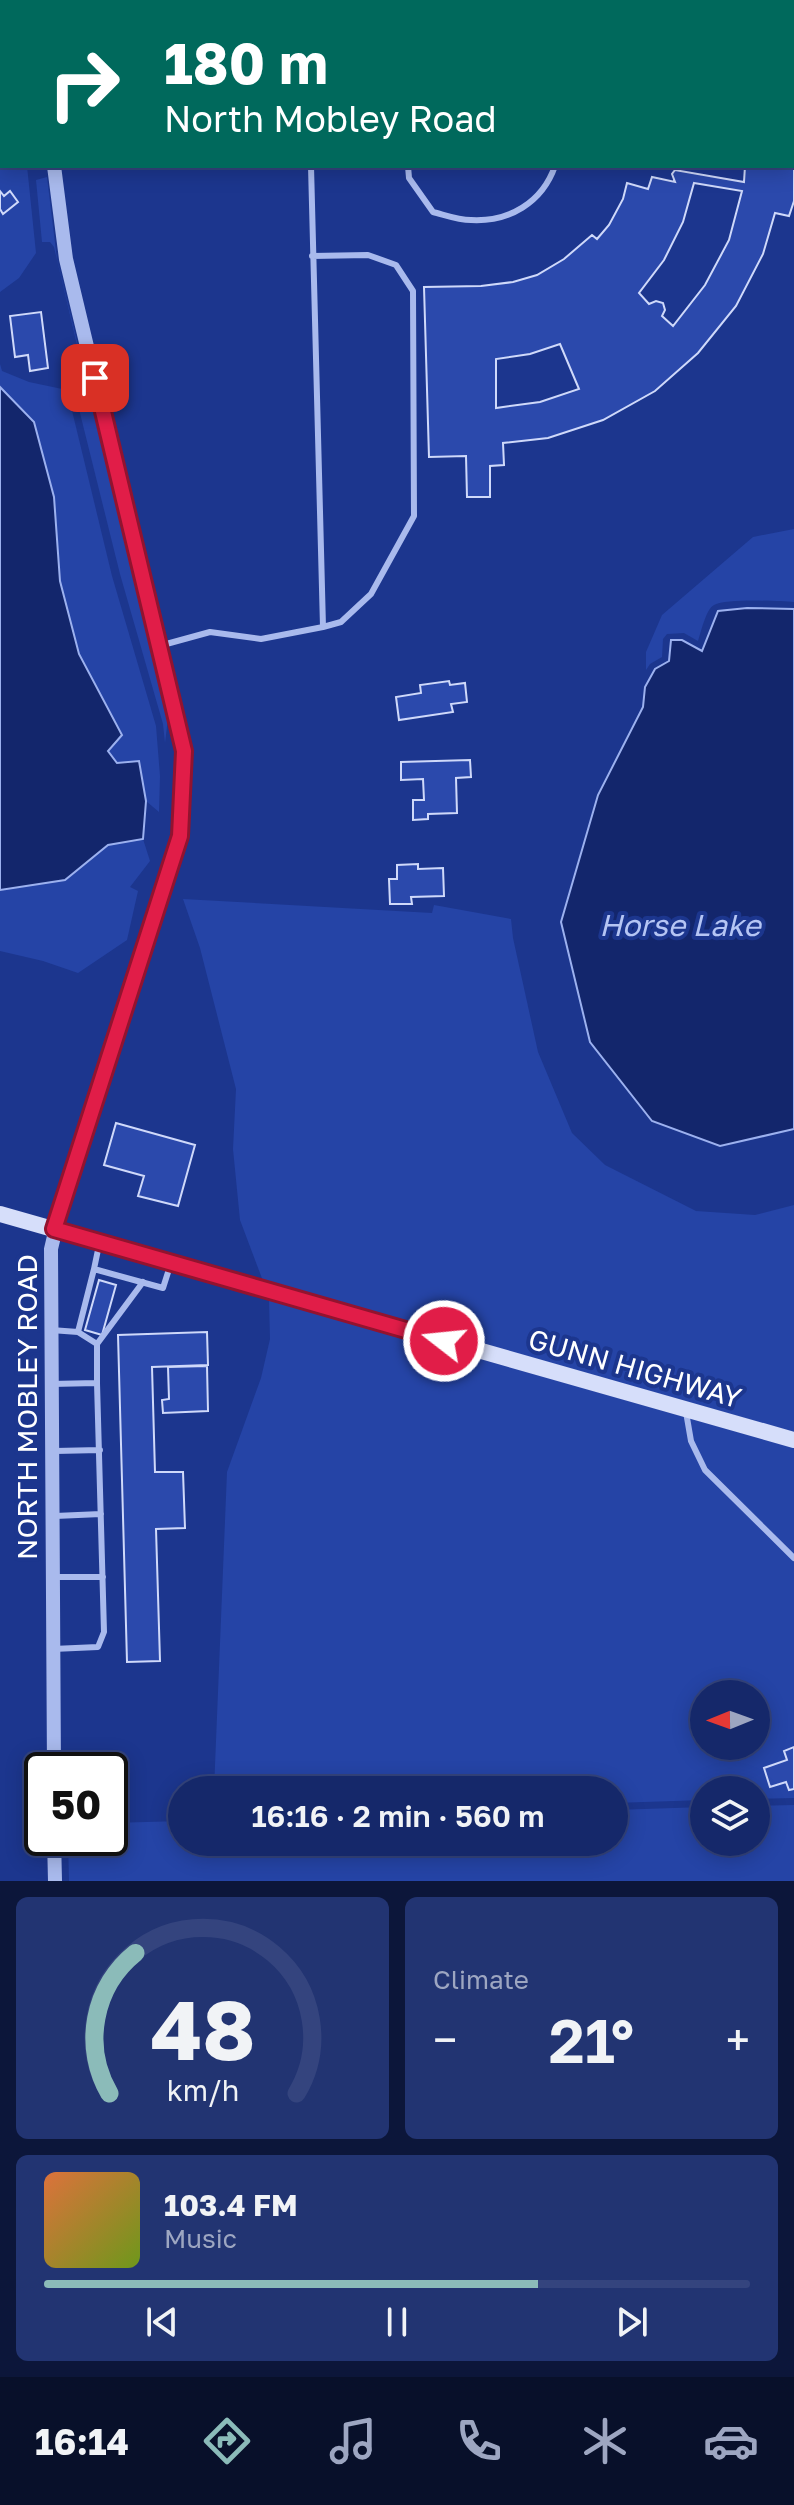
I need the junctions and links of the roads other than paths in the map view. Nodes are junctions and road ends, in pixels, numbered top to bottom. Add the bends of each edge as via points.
1 (54, 168) edge
2 (311, 168) edge
3 (408, 168) edge
4 (554, 168) edge
5 (312, 256) junction
6 (323, 627) junction
7 (159, 646) junction
8 (0, 1214) edge
9 (54, 1229) junction
10 (100, 1242) junction
11 (172, 1263) junction
12 (94, 1269) junction
13 (143, 1282) junction
14 (50, 1330) junction
15 (78, 1332) junction
16 (97, 1344) junction
17 (97, 1383) junction
18 (50, 1384) junction
19 (685, 1409) junction
20 (794, 1440) edge
21 (100, 1450) junction
22 (51, 1451) junction
23 (101, 1514) junction
24 (51, 1516) junction
25 (794, 1558) edge
26 (52, 1577) junction
27 (103, 1577) junction
28 (53, 1649) junction
29 (54, 1752) edge
30 (54, 1856) edge
31 (55, 1881) edge

1 - 7 street, NORTH MOBLEY ROAD via 66,259
2 - 5 lane
3 - 4 lane via 409,178 433,212 469,221 506,218 535,200
5 - 6 lane
5 - 6 lane via 368,255 396,265 413,291 414,516 371,594 341,622
6 - 7 lane via 261,639 210,632
7 - 9 street, NORTH MOBLEY ROAD via 184,751 180,836
8 - 9 main road, GUNN HIGHWAY
9 - 10 main road, GUNN HIGHWAY
9 - 14 street, NORTH MOBLEY ROAD
10 - 11 main road, GUNN HIGHWAY
10 - 12 lane
11 - 13 lane via 163,1288
11 - 19 main road, GUNN HIGHWAY
12 - 13 lane
12 - 15 lane
13 - 16 lane
14 - 15 lane
14 - 18 street, NORTH MOBLEY ROAD
15 - 16 lane
16 - 17 lane
17 - 18 lane
17 - 21 lane
18 - 22 street, NORTH MOBLEY ROAD
19 - 20 main road, GUNN HIGHWAY
19 - 25 lane via 691,1441 705,1470
21 - 22 lane
21 - 23 lane
22 - 24 street, NORTH MOBLEY ROAD
23 - 24 lane
23 - 27 lane
24 - 26 street, NORTH MOBLEY ROAD
26 - 27 lane
26 - 28 street, NORTH MOBLEY ROAD
27 - 28 lane via 104,1632 98,1647
28 - 29 street, NORTH MOBLEY ROAD
30 - 31 street

